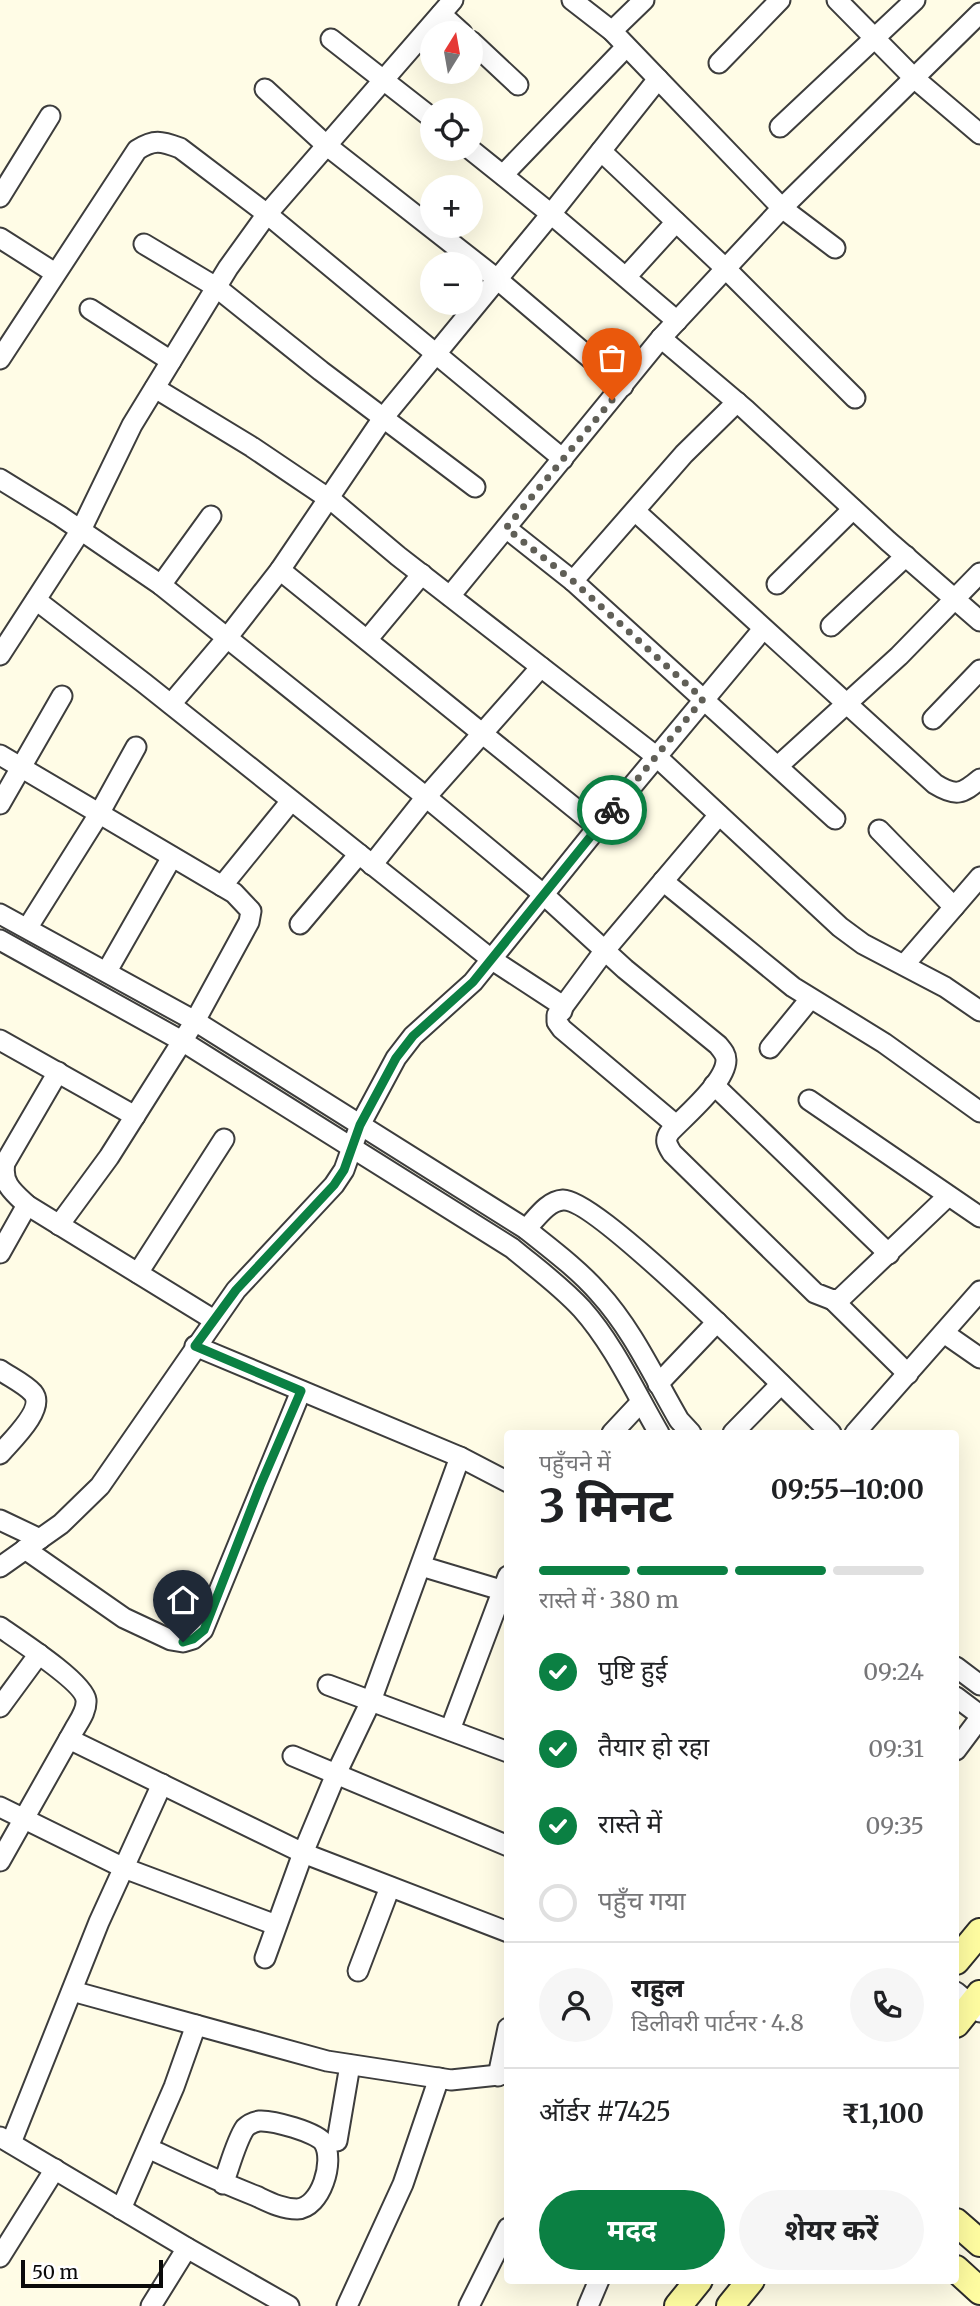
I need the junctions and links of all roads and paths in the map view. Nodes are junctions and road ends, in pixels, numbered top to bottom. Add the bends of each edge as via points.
1 (572, 0) edge
2 (644, 0) edge
3 (780, 0) edge
4 (837, 0) edge
5 (915, 0) edge
6 (447, 7) edge
7 (980, 13) edge
8 (612, 31) junction
9 (876, 37) junction
10 (331, 39) dead end
11 (626, 47) junction
12 (483, 52) edge
13 (719, 63) dead end
14 (914, 78) junction
15 (657, 79) junction
16 (384, 80) junction
17 (518, 85) dead end
18 (265, 89) dead end
19 (420, 108) edge
20 (50, 116) dead end
21 (780, 127) dead end
22 (980, 134) edge
23 (326, 145) junction
24 (601, 151) junction
25 (483, 159) edge
26 (503, 174) junction
27 (0, 197) edge
28 (782, 208) junction
29 (267, 214) junction
30 (551, 214) junction
31 (676, 222) junction
32 (0, 238) edge
33 (144, 244) dead end
34 (835, 248) dead end
35 (726, 269) junction
36 (55, 273) junction
37 (626, 277) junction
38 (497, 279) junction
39 (216, 287) junction
40 (90, 309) dead end
41 (677, 321) junction
42 (661, 338) junction
43 (436, 353) junction
44 (0, 359) edge
45 (171, 361) junction
46 (623, 386) junction
47 (155, 388) junction
48 (855, 398) dead end
49 (737, 402) junction
50 (383, 418) junction
51 (563, 459) junction
52 (2, 484) edge
53 (475, 487) dead end
54 (330, 500) junction
55 (853, 509) junction
56 (635, 511) junction
57 (211, 516) dead end
58 (506, 528) junction
59 (81, 530) junction
60 (906, 556) junction
61 (279, 570) junction
62 (980, 573) edge
63 (422, 574) junction
64 (573, 581) junction
65 (777, 584) dead end
66 (161, 585) junction
67 (450, 596) junction
68 (956, 598) junction
69 (36, 600) junction
70 (980, 621) edge
71 (831, 626) dead end
72 (763, 629) junction
73 (227, 638) junction
74 (367, 640) junction
75 (0, 655) edge
76 (541, 667) junction
77 (980, 670) edge
78 (62, 696) dead end
79 (703, 699) junction
80 (848, 702) junction
81 (170, 704) junction
82 (933, 719) dead end
83 (483, 733) junction
84 (135, 747) dead end
85 (0, 755) edge
86 (657, 757) junction
87 (778, 766) junction
88 (20, 768) junction
89 (980, 779) edge
90 (426, 797) junction
91 (291, 801) junction
92 (0, 804) edge
93 (99, 814) junction
94 (719, 815) junction
95 (835, 819) dead end
96 (598, 827) junction
97 (879, 830) dead end
98 (172, 857) junction
99 (365, 860) junction
100 (980, 877) edge
101 (663, 881) junction
102 (222, 886) junction
103 (542, 894) junction
104 (954, 907) junction
105 (0, 914) edge
106 (300, 924) dead end
107 (28, 928) junction
108 (0, 940) edge
109 (605, 950) junction
110 (491, 959) junction
111 (904, 965) junction
112 (107, 971) junction
113 (810, 999) junction
114 (563, 1008) junction
115 (980, 1011) edge
116 (195, 1021) junction
117 (0, 1040) edge
118 (182, 1041) junction
119 (770, 1048) dead end
120 (58, 1072) junction
121 (714, 1085) junction
122 (809, 1100) dead end
123 (980, 1112) edge
124 (135, 1116) junction
125 (360, 1125) junction
126 (676, 1125) junction
127 (224, 1139) dead end
128 (353, 1148) junction
129 (948, 1196) junction
130 (27, 1205) junction
131 (980, 1217) edge
132 (59, 1224) junction
133 (526, 1229) junction
134 (0, 1253) edge
135 (888, 1254) junction
136 (138, 1273) junction
137 (980, 1291) edge
138 (833, 1300) junction
139 (215, 1320) junction
140 (717, 1322) junction
141 (944, 1333) junction
142 (195, 1346) junction
143 (980, 1358) edge
144 (0, 1370) edge
145 (908, 1374) junction
146 (658, 1384) junction
147 (781, 1384) junction
148 (301, 1391) junction
149 (641, 1402) junction
150 (615, 1430) edge
151 (657, 1430) edge
152 (688, 1430) edge
153 (736, 1430) edge
154 (828, 1430) edge
155 (858, 1430) edge
156 (0, 1454) edge
157 (460, 1457) junction
158 (504, 1480) edge
159 (0, 1520) edge
160 (32, 1544) junction
161 (421, 1566) junction
162 (0, 1567) edge
163 (504, 1583) edge
164 (0, 1627) edge
165 (39, 1654) junction
166 (959, 1669) edge
167 (328, 1685) dead end
168 (980, 1685) edge
169 (959, 1699) edge
170 (371, 1701) junction
171 (0, 1707) edge
172 (980, 1716) edge
173 (450, 1730) junction
174 (69, 1739) junction
175 (959, 1747) edge
176 (504, 1750) edge
177 (293, 1756) dead end
178 (335, 1774) junction
179 (162, 1784) junction
180 (0, 1807) edge
181 (24, 1818) junction
182 (504, 1844) edge
183 (303, 1853) junction
184 (0, 1861) edge
185 (124, 1868) junction
186 (390, 1887) junction
187 (276, 1925) junction
188 (504, 1930) edge
189 (980, 1932) edge
190 (959, 1957) edge
191 (265, 1958) dead end
192 (358, 1971) dead end
193 (72, 1991) junction
194 (196, 2025) junction
195 (349, 2064) junction
196 (503, 2075) edge
197 (439, 2078) junction
198 (6, 2140) edge
199 (337, 2141) dead end
200 (148, 2148) junction
201 (55, 2169) junction
202 (223, 2184) junction
203 (121, 2209) junction
204 (959, 2225) edge
205 (504, 2236) edge
206 (980, 2243) edge
207 (187, 2248) junction
208 (0, 2257) edge
209 (959, 2272) edge
210 (597, 2284) edge
211 (696, 2284) edge
212 (748, 2284) edge
213 (980, 2291) edge
214 (258, 2299) edge
215 (151, 2306) edge
216 (289, 2306) edge
217 (347, 2306) edge
218 (469, 2306) edge
219 (588, 2306) edge
220 (678, 2306) edge
221 (730, 2306) edge

1 - 8 street
2 - 8 street
3 - 13 street
4 - 9 street
5 - 9 street
6 - 16 street
7 - 14 street
8 - 11 street
9 - 14 street
9 - 21 street
10 - 16 street
11 - 15 street
11 - 26 street
12 - 17 street
14 - 22 street
14 - 28 street
15 - 24 street
15 - 28 street
16 - 19 street
16 - 23 street
18 - 23 street
20 - 27 street
23 - 29 street
23 - 38 street
24 - 30 street
24 - 31 street
25 - 26 street
26 - 30 street
28 - 34 street
28 - 35 street
29 - 36 street via 180,148 150,142 137,150
29 - 39 street
29 - 43 street
30 - 37 street
30 - 38 street
31 - 35 street
31 - 37 street
32 - 36 street
33 - 39 street
35 - 41 street
35 - 48 street
36 - 44 street
37 - 41 street
38 - 43 street
38 - 46 street
39 - 45 street
39 - 50 street
40 - 45 street
41 - 42 street
42 - 46 street
42 - 49 street
43 - 50 street
43 - 51 street
45 - 47 street
46 - 51 street
47 - 54 street
47 - 59 street
49 - 55 street
49 - 56 street
50 - 53 street
50 - 54 street
51 - 58 street
52 - 59 street
54 - 61 street
54 - 63 street
55 - 60 street
55 - 65 street
56 - 64 street
56 - 72 street
57 - 66 street
58 - 64 street
58 - 67 street
59 - 66 street
59 - 69 street
60 - 68 street
60 - 71 street
61 - 73 street
61 - 74 street
62 - 68 street
63 - 67 street
63 - 74 street
64 - 79 street
66 - 73 street
67 - 76 street
68 - 70 street
68 - 80 street
69 - 75 street
69 - 81 street
72 - 79 street
72 - 80 street
73 - 81 street
73 - 90 street
74 - 83 street
76 - 83 street
76 - 86 street
77 - 82 street
78 - 88 street
79 - 86 street
79 - 87 street
80 - 87 street
80 - 89 street via 947,791 968,789
81 - 91 street
83 - 90 street
83 - 96 street
84 - 93 street
85 - 88 street
86 - 94 street
86 - 96 street
87 - 95 street
88 - 92 street
88 - 93 street
90 - 99 street
90 - 103 street
91 - 99 street
91 - 102 street
93 - 98 street
93 - 107 street
94 - 101 street
94 - 111 street via 841,927
96 - 103 street
97 - 104 street
98 - 102 street
98 - 112 street
99 - 106 street
99 - 110 street
100 - 104 street
101 - 109 street
101 - 113 street
102 - 116 street via 251,911 249,922
103 - 109 street
103 - 110 street
104 - 111 street
105 - 107 street
107 - 112 street
108 - 118 street
109 - 114 street
109 - 121 street via 719,1045 726,1062
110 - 114 street
110 - 125 street via 473,982 413,1036
111 - 115 street
112 - 116 street
113 - 119 street
113 - 123 street via 884,1043
114 - 126 street via 557,1015 562,1029
116 - 118 street
116 - 125 street
117 - 120 street
118 - 124 street
118 - 128 street
120 - 124 street
120 - 130 street via 5,1163 6,1184
121 - 126 street
121 - 135 street
122 - 129 street
124 - 132 street
125 - 128 street
125 - 133 street
126 - 138 street via 666,1138 672,1153 815,1293
127 - 136 street
128 - 139 street via 334,1185 236,1290
128 - 149 street via 512,1248 558,1286 602,1335
129 - 131 street
129 - 135 street
130 - 132 street
130 - 134 street
132 - 136 street
133 - 140 street via 550,1203 572,1201 660,1269
133 - 146 street via 599,1293 622,1322
135 - 138 street via 841,1298
136 - 139 street
137 - 141 street
138 - 145 street
139 - 142 street
140 - 146 street
140 - 147 street
141 - 143 street
141 - 145 street
142 - 148 street
142 - 160 street via 100,1486 61,1524
144 - 156 street via 32,1391 36,1408
145 - 155 street
146 - 152 street
147 - 153 street
147 - 154 street
148 - 157 street
148 - 160 street via 204,1630 193,1639 171,1640 124,1618
149 - 150 street
149 - 151 street
157 - 158 street
157 - 161 street
159 - 160 street
160 - 162 street
161 - 163 street
161 - 170 street
163 - 173 street
164 - 165 street
165 - 171 street
165 - 174 street via 86,1698
166 - 168 street
167 - 170 street
169 - 172 street
170 - 173 street
170 - 178 street
172 - 175 street
173 - 176 street
174 - 179 street
174 - 181 street
177 - 178 street
178 - 182 street
178 - 183 street
179 - 183 street
179 - 185 street
180 - 181 street
181 - 184 street
181 - 185 street
183 - 186 street
183 - 187 street
185 - 187 street
185 - 193 street
186 - 188 street
186 - 192 street
187 - 191 street
189 - 190 main road
193 - 194 street
193 - 198 street
194 - 195 street
194 - 200 street
195 - 197 street
195 - 199 street
196 - 197 street
197 - 217 street via 403,2184
198 - 201 street
200 - 202 street
200 - 203 street
201 - 203 street
201 - 208 street
202 - 202 street via 300,2209 320,2192 328,2154 325,2144 306,2131 252,2123
203 - 207 street
204 - 206 main road
205 - 218 street
207 - 214 street
207 - 215 street
209 - 213 main road
210 - 219 street
211 - 220 main road
212 - 221 main road
214 - 216 street

